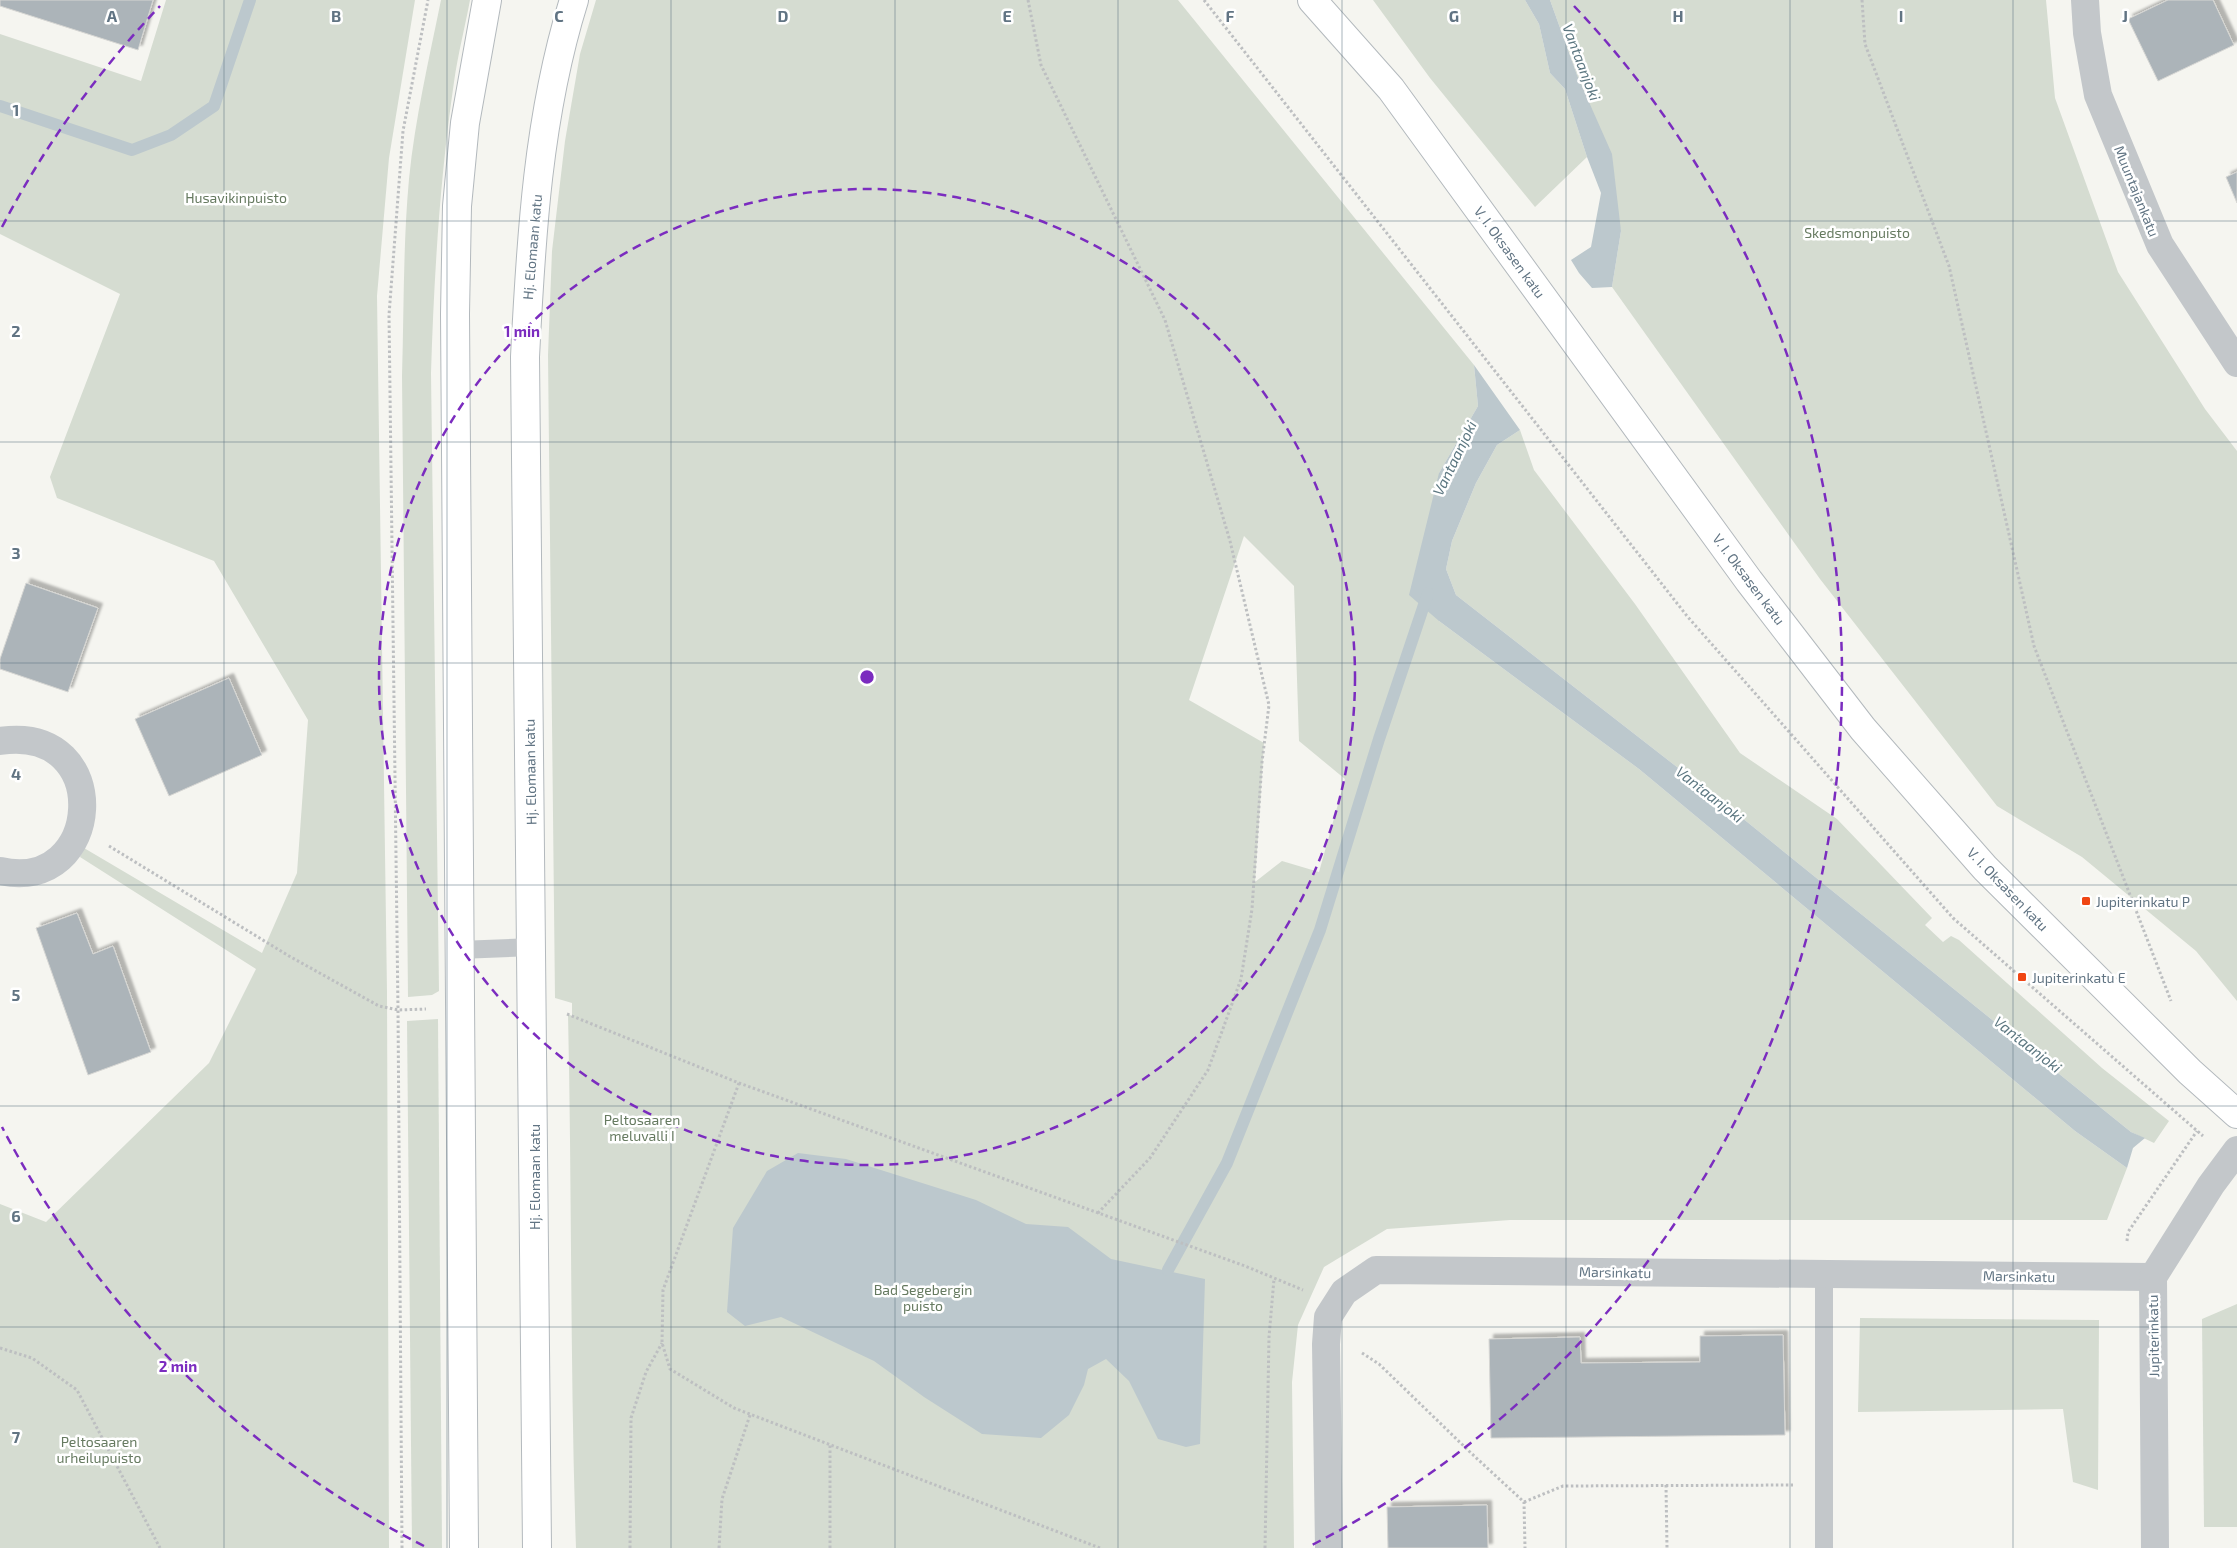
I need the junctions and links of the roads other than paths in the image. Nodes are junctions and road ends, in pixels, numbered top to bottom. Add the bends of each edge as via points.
1 (487, 0) edge
2 (574, 0) edge
3 (1312, 0) edge
4 (2085, 0) edge
5 (2237, 362) edge
6 (0, 741) edge
7 (0, 871) edge
8 (532, 948) junction
9 (459, 950) junction
10 (2237, 1114) edge
11 (2234, 1155) edge
12 (1824, 1274) junction
13 (2153, 1277) junction
14 (464, 1548) edge
15 (537, 1548) edge
16 (1329, 1548) edge
17 (1824, 1548) edge
18 (2155, 1548) edge

1 - 9 street via 465,123 457,206
2 - 8 street, Hj. Elomaan katu via 561,41 544,136 534,212 525,357
3 - 10 street, V. I. Oksasen katu via 1391,89 1744,573 1863,729 1985,868 2190,1072
4 - 5 street, Muuntajankatu via 2098,95 2160,245
6 - 7 street via 38,743 60,756 69,765 81,789 83,802 79,828 67,851 46,866 21,874
8 - 9 lane
8 - 15 street, Hj. Elomaan katu
9 - 14 street
11 - 13 street, Jupiterinkatu via 2211,1185
12 - 13 street, Marsinkatu
12 - 16 street, Marsinkatu via 1376,1270 1344,1292 1328,1318
12 - 17 lane
13 - 18 street, Jupiterinkatu

